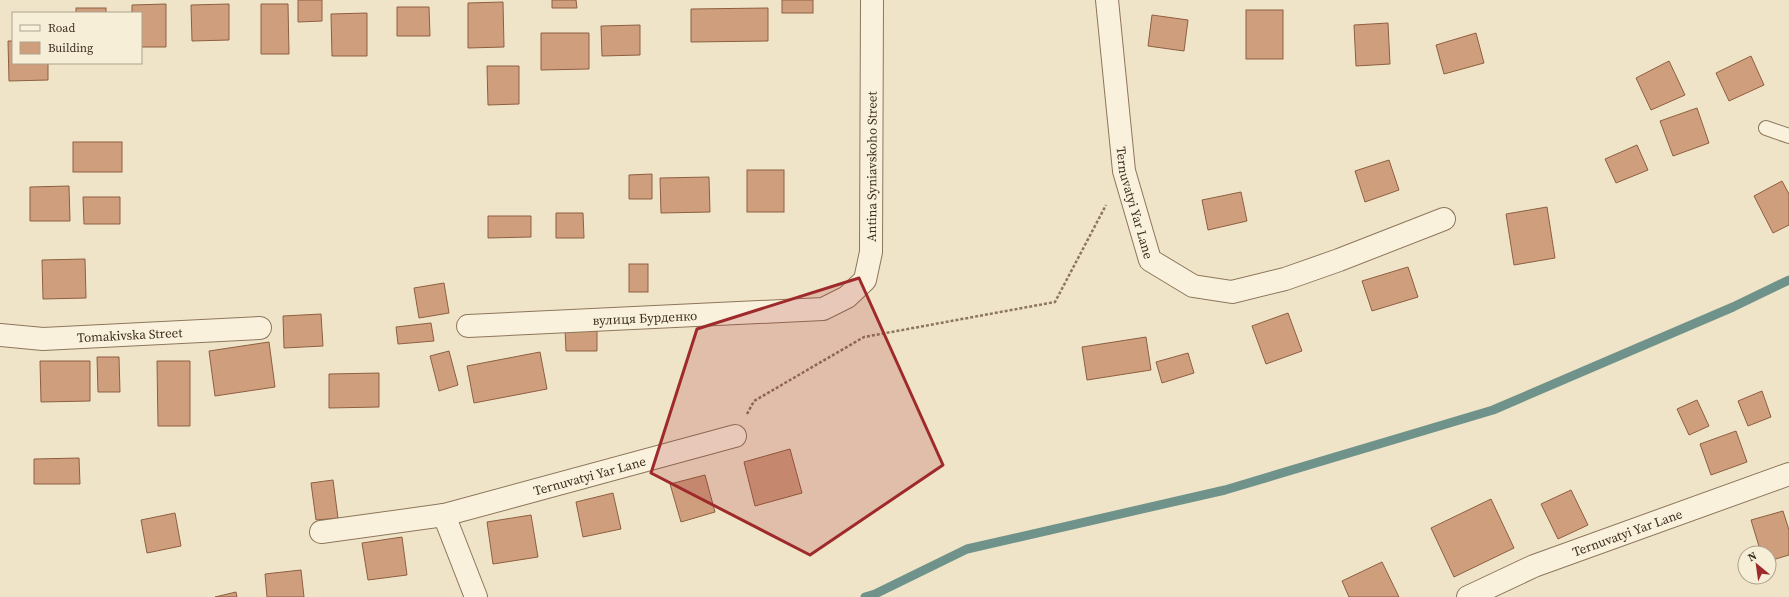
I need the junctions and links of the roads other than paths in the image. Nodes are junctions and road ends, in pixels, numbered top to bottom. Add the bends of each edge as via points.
1 (872, 0) edge
2 (1107, 0) edge
3 (1766, 128) dead end
4 (1789, 136) edge
5 (1444, 219) dead end
6 (823, 308) joint
7 (468, 326) dead end
8 (260, 328) dead end
9 (0, 334) edge
10 (735, 436) dead end
11 (1789, 474) edge
12 (444, 515) junction
13 (321, 532) dead end
14 (476, 597) edge
15 (1468, 597) edge

1 - 6 street, Antina Syniavskoho Street via 871,252 866,280 847,297
2 - 5 street, Ternuvatyi Yar Lane via 1124,171 1150,260 1193,286 1232,292 1285,279 1326,265
3 - 4 lane
6 - 7 street, вулиця Бурденко
8 - 9 street, Tomakivska Street via 43,339
10 - 12 street, Ternuvatyi Yar Lane
11 - 15 street, Ternuvatyi Yar Lane via 1534,566
12 - 13 street, Ternuvatyi Yar Lane
12 - 14 street

